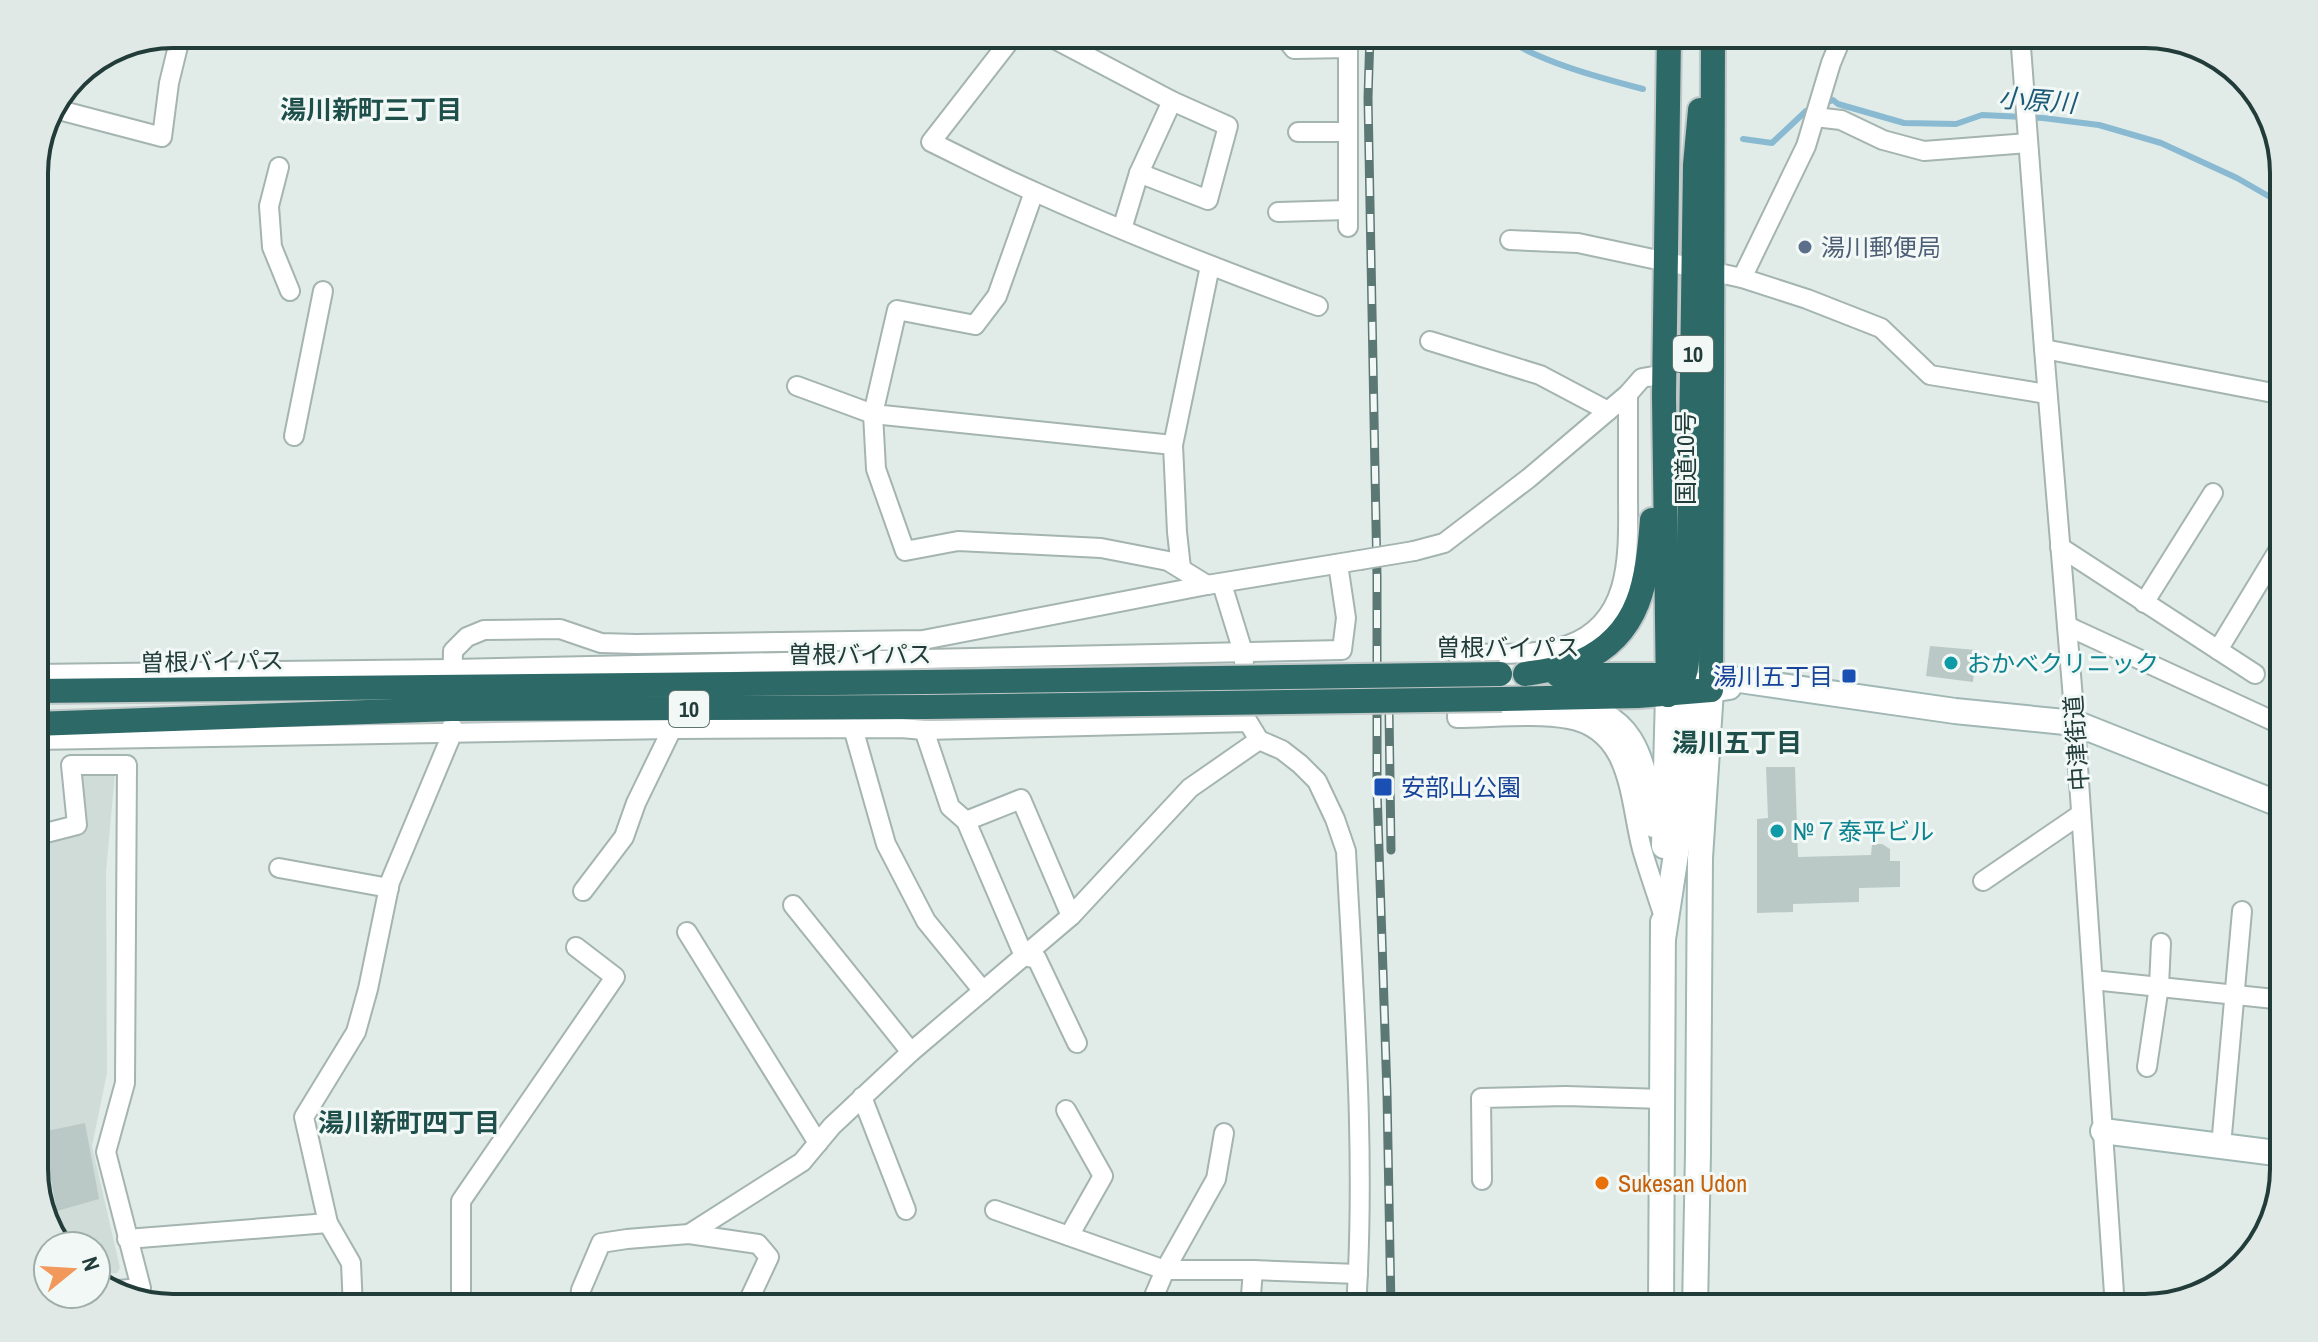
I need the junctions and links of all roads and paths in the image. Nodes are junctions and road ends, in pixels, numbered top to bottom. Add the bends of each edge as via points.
1 (178, 48) edge
2 (1004, 48) edge
3 (1072, 48) edge
4 (1293, 48) edge
5 (1348, 48) edge
6 (1348, 48) edge
7 (1669, 48) edge
8 (1711, 48) edge
9 (1837, 48) edge
10 (2021, 48) edge
11 (1172, 101) junction
12 (65, 111) edge
13 (1815, 117) junction
14 (1298, 132) dead end
15 (1348, 132) junction
16 (2028, 137) junction
17 (279, 167) dead end
18 (1139, 173) junction
19 (1034, 192) junction
20 (1278, 212) dead end
21 (1122, 229) junction
22 (1510, 240) dead end
23 (1666, 260) junction
24 (1210, 266) junction
25 (1704, 269) junction
26 (1742, 278) junction
27 (290, 291) dead end
28 (323, 291) dead end
29 (1318, 306) dead end
30 (1430, 341) dead end
31 (2044, 349) junction
32 (1664, 385) junction
33 (797, 386) dead end
34 (2270, 392) edge
35 (1628, 394) junction
36 (2047, 394) junction
37 (1608, 411) junction
38 (873, 414) junction
39 (294, 436) dead end
40 (1173, 445) junction
41 (2213, 493) dead end
42 (2060, 547) junction
43 (1338, 564) junction
44 (2270, 564) edge
45 (1181, 568) junction
46 (1214, 585) junction
47 (2144, 603) junction
48 (2067, 626) junction
49 (2218, 650) junction
50 (1243, 652) junction
51 (48, 674) edge
52 (1525, 674) junction
53 (2255, 674) dead end
54 (1690, 684) junction
55 (452, 688) junction
56 (48, 691) edge
57 (1529, 699) junction
58 (925, 719) junction
59 (2270, 720) edge
60 (1248, 722) junction
61 (48, 723) edge
62 (2075, 723) junction
63 (853, 728) junction
64 (672, 729) junction
65 (452, 734) junction
66 (48, 740) edge
67 (1259, 740) junction
68 (2270, 800) edge
69 (2081, 814) junction
70 (966, 821) junction
71 (48, 832) edge
72 (279, 868) dead end
73 (1664, 875) junction
74 (1983, 881) dead end
75 (389, 888) junction
76 (583, 891) dead end
77 (793, 905) dead end
78 (2242, 911) dead end
79 (1663, 914) junction
80 (1071, 916) junction
81 (687, 932) dead end
82 (1663, 939) junction
83 (2161, 943) dead end
84 (576, 947) dead end
85 (1024, 956) junction
86 (2093, 980) junction
87 (2159, 986) junction
88 (983, 991) junction
89 (2235, 994) junction
90 (2270, 998) edge
91 (1077, 1043) dead end
92 (911, 1052) junction
93 (2147, 1067) dead end
94 (862, 1097) junction
95 (1663, 1099) junction
96 (1066, 1110) dead end
97 (2103, 1131) junction
98 (1224, 1133) dead end
99 (818, 1143) junction
100 (2221, 1146) junction
101 (2270, 1152) edge
102 (1482, 1180) dead end
103 (906, 1210) dead end
104 (995, 1210) dead end
105 (328, 1223) junction
106 (689, 1234) junction
107 (1069, 1236) junction
108 (127, 1239) junction
109 (1165, 1270) junction
110 (1253, 1270) junction
111 (1358, 1274) junction
112 (135, 1288) edge
113 (352, 1294) edge
114 (461, 1294) edge
115 (581, 1294) edge
116 (752, 1294) edge
117 (1155, 1294) edge
118 (1251, 1294) edge
119 (1357, 1294) edge
120 (1661, 1294) edge
121 (1695, 1294) edge
122 (2114, 1294) edge

1 - 12 street via 162,137
2 - 19 street via 931,142
3 - 11 street
4 - 5 street
6 - 15 street
7 - 23 highway, 10
8 - 25 highway, 国道10号 / 10
9 - 13 street
10 - 16 street, 中津街道
11 - 18 street
11 - 18 street via 1228,126 1208,200
13 - 16 street via 1841,120 1883,140 1924,151
13 - 26 street
14 - 15 street
15 - 20 street via 1348,218
16 - 31 street, 中津街道
17 - 27 street via 269,206 272,247
18 - 21 street
19 - 21 street
19 - 38 street via 997,296 975,325 897,310
21 - 24 street
22 - 23 street via 1578,243
23 - 25 street
23 - 32 highway, 10
24 - 29 street
24 - 40 street
25 - 26 street
25 - 54 highway, 国道10号 / 10
26 - 36 street via 1881,328 1930,375
28 - 39 street
30 - 37 street via 1540,375
31 - 34 street
31 - 36 street, 中津街道
32 - 35 street via 1642,378
32 - 52 highway via 1648,565 1632,618 1602,649 1579,662
32 - 54 highway, 10
33 - 38 street
35 - 37 street
35 - 79 street via 1628,546 1617,600 1595,629 1570,645 1534,652 1459,654 1457,718 1569,719 1600,733 1626,771
36 - 42 street, 中津街道
37 - 43 street, bridge via 1444,543
38 - 40 street
38 - 45 street via 876,469 905,551 958,541 1101,548
40 - 45 street
41 - 47 street
42 - 47 street
42 - 48 street, 中津街道
43 - 46 street
43 - 50 street via 1346,618 1342,650
44 - 49 street
45 - 46 street
46 - 50 street
46 - 55 street via 923,640 636,644 601,643 560,629 484,630 453,651
47 - 49 street
48 - 59 street
48 - 62 street, 中津街道
49 - 53 street
50 - 55 street
50 - 60 street
51 - 55 street
52 - 54 highway, 曽根バイパス / 10
52 - 55 highway, 曽根バイパス / 10, bridge
54 - 57 highway, 曽根バイパス / 10
54 - 62 street via 1755,683
54 - 73 street
54 - 82 street via 1684,802
54 - 121 street via 1700,858
55 - 56 highway, 曽根バイパス / 10
55 - 58 highway, 曽根バイパス / 10
55 - 61 highway, 曽根バイパス / 10
55 - 65 street
57 - 58 highway, 曽根バイパス / 10, bridge
57 - 73 street via 1589,709 1627,734 1644,772
58 - 60 street
58 - 63 street
58 - 70 street via 950,807
60 - 67 street
62 - 68 street
62 - 69 street, 中津街道
63 - 64 street
63 - 88 street via 886,844 926,921
64 - 65 street
64 - 76 street via 624,837
65 - 66 street
65 - 75 street
67 - 80 street via 1190,788
67 - 111 street via 1282,750 1317,781 1346,851 1359,1090
69 - 74 street
69 - 86 street, 中津街道
70 - 80 street via 1021,799
70 - 85 street
71 - 108 street via 77,825 71,765 127,765 125,1083 106,1152
72 - 75 street
73 - 79 street
75 - 105 street via 356,1032 304,1117
77 - 92 street
78 - 89 street
79 - 82 street
80 - 85 street
81 - 99 street
82 - 95 street
83 - 87 street
84 - 114 street via 615,977 461,1201
85 - 88 street
85 - 91 street via 1037,959
86 - 87 street
86 - 97 street, 中津街道
87 - 89 street
87 - 93 street
88 - 92 street
89 - 90 street
89 - 100 street
92 - 94 street
94 - 99 street
94 - 103 street
95 - 102 street via 1481,1098
95 - 120 street
96 - 107 street via 1103,1176
97 - 100 street
97 - 122 street, 中津街道
98 - 109 street via 1216,1179
99 - 106 street via 802,1162
100 - 101 street
104 - 107 street
105 - 108 street
105 - 113 street via 351,1263
106 - 115 street via 601,1243
106 - 116 street via 758,1244 769,1257
107 - 109 street
108 - 112 street via 141,1288
109 - 110 street
109 - 117 street
110 - 111 street
110 - 118 street
111 - 119 street

